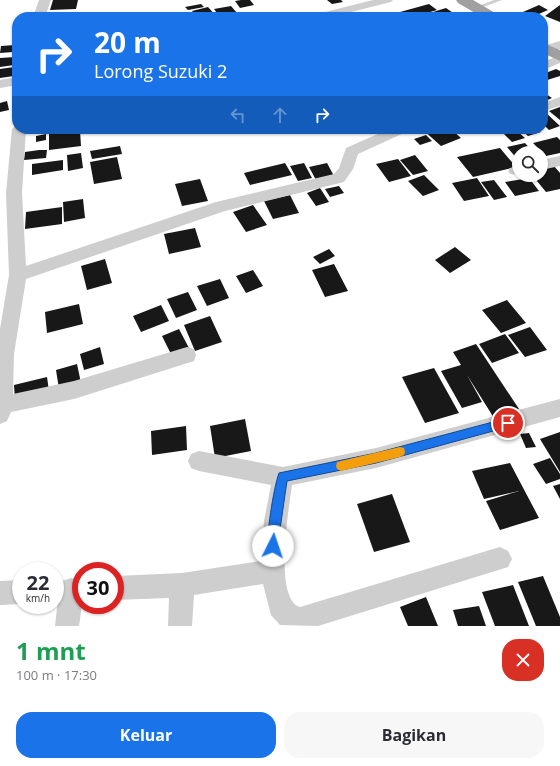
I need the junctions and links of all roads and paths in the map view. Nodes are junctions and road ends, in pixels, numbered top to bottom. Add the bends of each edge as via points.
1 (45, 0) edge
2 (387, 0) edge
3 (463, 0) edge
4 (499, 0) edge
5 (476, 8) junction
6 (41, 12) edge
7 (338, 12) edge
8 (482, 12) edge
9 (550, 47) edge
10 (560, 57) edge
11 (548, 63) edge
12 (12, 82) edge
13 (0, 84) edge
14 (560, 101) edge
15 (548, 106) edge
16 (19, 134) edge
17 (390, 134) edge
18 (560, 161) edge
19 (548, 164) edge
20 (18, 275) junction
21 (187, 354) dead end
22 (3, 355) edge
23 (560, 408) edge
24 (1, 410) edge
25 (199, 461) dead end
26 (283, 477) junction
27 (500, 559) dead end
28 (272, 571) junction
29 (182, 585) junction
30 (124, 588) edge
31 (69, 590) edge
32 (12, 592) edge
33 (0, 593) edge
34 (67, 626) edge
35 (180, 626) edge

1 - 6 street
2 - 7 street
3 - 5 highway
4 - 5 lane
5 - 8 highway
9 - 10 highway
10 - 11 street
12 - 13 street
14 - 15 street
16 - 20 street via 14,193
17 - 20 street via 352,151 346,169 339,178 222,206
18 - 19 street
20 - 22 street
21 - 24 street
22 - 24 street
23 - 26 street via 376,458
25 - 26 street
26 - 28 street via 275,521
27 - 28 street via 300,619 289,616 280,606
28 - 29 street
29 - 30 street
29 - 35 street
31 - 34 street
32 - 33 street

